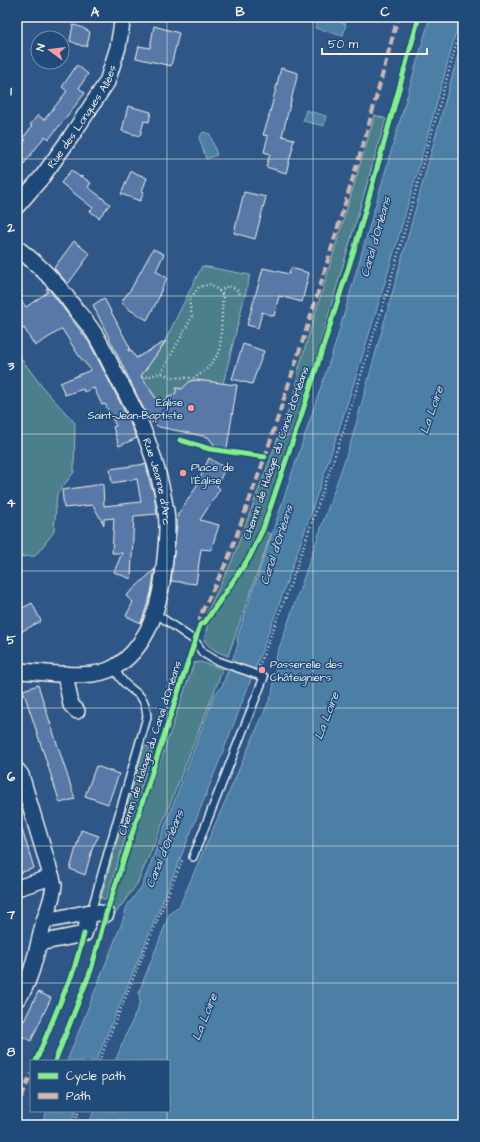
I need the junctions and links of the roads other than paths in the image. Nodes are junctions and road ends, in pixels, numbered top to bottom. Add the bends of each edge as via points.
1 (123, 17) edge
2 (17, 206) edge
3 (17, 248) edge
4 (155, 613) junction
5 (115, 668) junction
6 (17, 672) edge
7 (65, 674) junction
8 (77, 711) dead end
9 (17, 770) edge
10 (193, 857) dead end
11 (52, 877) junction
12 (17, 888) edge
13 (98, 913) junction
14 (44, 921) junction
15 (39, 943) junction
16 (17, 999) edge

1 - 2 street, Rue des Longues Allées via 118,47 107,82 42,177
3 - 4 street, Rue Jeanne d'Arc via 55,282 94,333 147,438 156,466 167,519 160,597
4 - 5 street, Rue Jeanne d'Arc via 142,641
4 - 10 lane, bridge via 195,641 202,653 264,677
5 - 7 street via 80,675
5 - 13 lane via 121,679 144,700 147,717
6 - 7 street
7 - 8 street via 71,705
9 - 11 street via 21,775
11 - 12 street
11 - 14 street via 53,896
13 - 14 street
13 - 15 street via 84,934
14 - 15 street
15 - 16 street via 27,981

